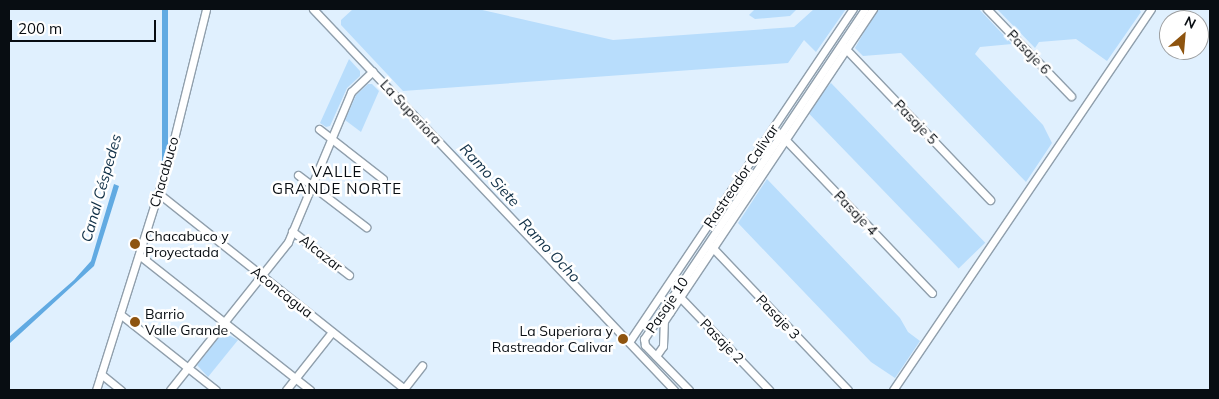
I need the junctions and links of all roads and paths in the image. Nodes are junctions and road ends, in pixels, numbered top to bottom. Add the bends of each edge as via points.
1 (206, 9) edge
2 (314, 9) edge
3 (853, 9) edge
4 (865, 9) edge
5 (873, 9) edge
6 (987, 9) edge
7 (1149, 10) edge
8 (844, 47) junction
9 (373, 71) junction
10 (1071, 96) dead end
11 (319, 129) dead end
12 (783, 137) junction
13 (330, 138) junction
14 (298, 175) dead end
15 (383, 179) dead end
16 (311, 185) junction
17 (158, 193) junction
18 (990, 200) dead end
19 (366, 227) dead end
20 (292, 231) junction
21 (711, 246) junction
22 (139, 254) junction
23 (349, 275) dead end
24 (262, 276) junction
25 (932, 293) dead end
26 (677, 295) junction
27 (120, 314) junction
28 (224, 322) junction
29 (332, 332) junction
30 (629, 342) junction
31 (656, 356) junction
32 (422, 366) dead end
33 (188, 368) junction
34 (101, 374) junction
35 (295, 379) junction
36 (96, 390) edge
37 (121, 390) edge
38 (170, 390) edge
39 (216, 390) edge
40 (286, 390) edge
41 (310, 390) edge
42 (404, 390) edge
43 (674, 390) edge
44 (689, 390) edge
45 (769, 390) edge
46 (848, 390) edge
47 (893, 390) edge

1 - 17 street, Chacabuco
2 - 9 street, La Superiora
3 - 30 street, Rastreador Calivar
4 - 8 street, Pasaje 10
5 - 8 street, Pasaje 10
6 - 10 street, Pasaje 6
7 - 47 street
8 - 12 street, Pasaje 10
8 - 18 street, Pasaje 5
9 - 13 street via 352,92
9 - 30 street, La Superiora
11 - 13 street
12 - 21 street, Pasaje 10
12 - 25 street, Pasaje 4
13 - 15 street
13 - 16 street
14 - 16 street
16 - 19 street
16 - 20 street
17 - 22 street, Chacabuco
17 - 24 street, Aconcagua
20 - 23 street, Alcazar
20 - 24 street
21 - 26 street, Pasaje 10
21 - 46 street, Pasaje 3
22 - 27 street, Chacabuco
22 - 28 street
24 - 28 street
24 - 29 street, Aconcagua
26 - 31 street, Pasaje 10 via 664,321 663,346
26 - 31 street, Pasaje 10 via 644,339 645,345
26 - 45 street, Pasaje 2
27 - 33 street
27 - 34 street, Chacabuco
28 - 33 street
28 - 35 street
29 - 35 street
29 - 42 street, Aconcagua
30 - 43 street, La Superiora
31 - 44 street
32 - 42 street
33 - 38 street
33 - 39 street
34 - 36 street, Chacabuco
34 - 37 street
35 - 40 street
35 - 41 street

